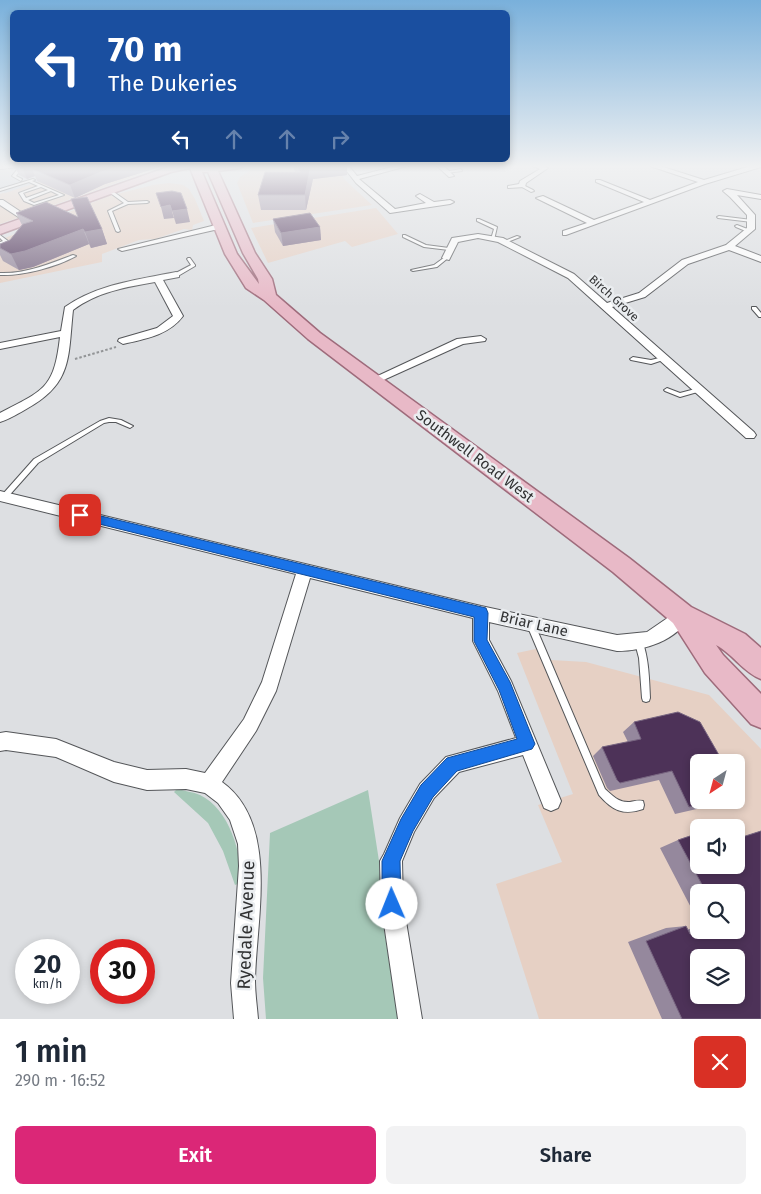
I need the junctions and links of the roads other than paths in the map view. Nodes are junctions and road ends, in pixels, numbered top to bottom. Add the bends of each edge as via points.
1 (17, 213) edge
2 (50, 213) edge
3 (111, 213) edge
4 (214, 213) edge
5 (228, 213) edge
6 (571, 213) edge
7 (622, 213) edge
8 (749, 213) edge
9 (719, 217) dead end
10 (29, 220) junction
11 (478, 220) dead end
12 (752, 221) junction
13 (594, 223) junction
14 (220, 226) junction
15 (737, 226) dead end
16 (0, 230) edge
17 (118, 231) dead end
18 (748, 232) junction
19 (566, 233) dead end
20 (0, 236) edge
21 (404, 236) dead end
22 (518, 237) dead end
23 (493, 239) junction
24 (504, 242) junction
25 (0, 244) edge
26 (730, 247) junction
27 (122, 248) dead end
28 (448, 254) junction
29 (74, 256) dead end
30 (189, 259) dead end
31 (761, 259) edge
32 (413, 270) dead end
33 (0, 274) edge
34 (176, 275) joint
35 (158, 279) junction
36 (269, 297) junction
37 (604, 307) junction
38 (754, 308) dead end
39 (761, 316) edge
40 (64, 333) junction
41 (481, 339) dead end
42 (123, 341) road end
43 (0, 346) edge
44 (633, 358) dead end
45 (663, 358) junction
46 (375, 380) junction
47 (668, 390) dead end
48 (699, 390) junction
49 (0, 418) edge
50 (130, 426) dead end
51 (750, 435) dead end
52 (2, 496) edge
53 (305, 570) junction
54 (481, 613) junction
55 (682, 615) junction
56 (529, 622) junction
57 (639, 643) junction
58 (761, 666) edge
59 (646, 698) dead end
60 (761, 714) edge
61 (0, 742) edge
62 (527, 744) junction
63 (209, 784) junction
64 (551, 801) dead end
65 (639, 806) dead end
66 (246, 1019) edge
67 (410, 1019) edge

1 - 10 street
2 - 10 main road
3 - 17 lane
4 - 14 main road, Southwell Road West
5 - 36 main road via 265,279
6 - 13 street
7 - 13 street
8 - 12 street
9 - 12 lane
10 - 16 main road
11 - 23 lane via 496,228
12 - 18 street
13 - 19 street
14 - 27 street
14 - 36 main road, Southwell Road West via 251,285
15 - 18 lane
18 - 26 street
20 - 25 lane via 6,241
21 - 28 lane
22 - 24 lane
23 - 24 street, Birch Grove
23 - 28 street, Birch Grove via 478,236 455,240
24 - 37 street, Birch Grove via 571,276
26 - 31 street
26 - 37 street via 685,262 642,295
28 - 32 lane via 440,264
29 - 33 lane via 30,271
30 - 34 lane via 193,265
34 - 35 street
35 - 40 street via 96,292 77,301 68,309
35 - 42 street via 178,316 166,328 139,341
36 - 46 main road, Southwell Road West via 314,336
37 - 45 street, Birch Grove
38 - 39 lane
40 - 43 street
40 - 49 street via 61,368 54,384 35,399
41 - 46 street via 461,341
44 - 45 lane via 652,362
45 - 48 street, Birch Grove
46 - 55 main road, Southwell Road West via 621,565
47 - 48 lane via 680,395
48 - 51 street, Birch Grove
50 - 52 lane via 115,419 102,422 36,461
52 - 53 street, Briar Lane
53 - 54 street, Briar Lane
53 - 63 street via 270,685 250,725
54 - 56 street, Briar Lane
54 - 62 street via 481,641 505,687
55 - 57 street, Briar Lane via 658,636
55 - 58 main road, Southwell Road West via 736,642
55 - 60 main road, Southwell Road West via 714,664
56 - 57 street, Briar Lane via 617,643
56 - 65 lane via 602,792 613,804 628,809
57 - 59 lane
61 - 63 street, Ryedale Avenue via 56,748 114,772 147,780 186,779
62 - 64 street
62 - 67 street via 453,764 427,791 391,861 392,904
63 - 66 street, Ryedale Avenue via 225,796 239,815 248,844 250,866 243,983

